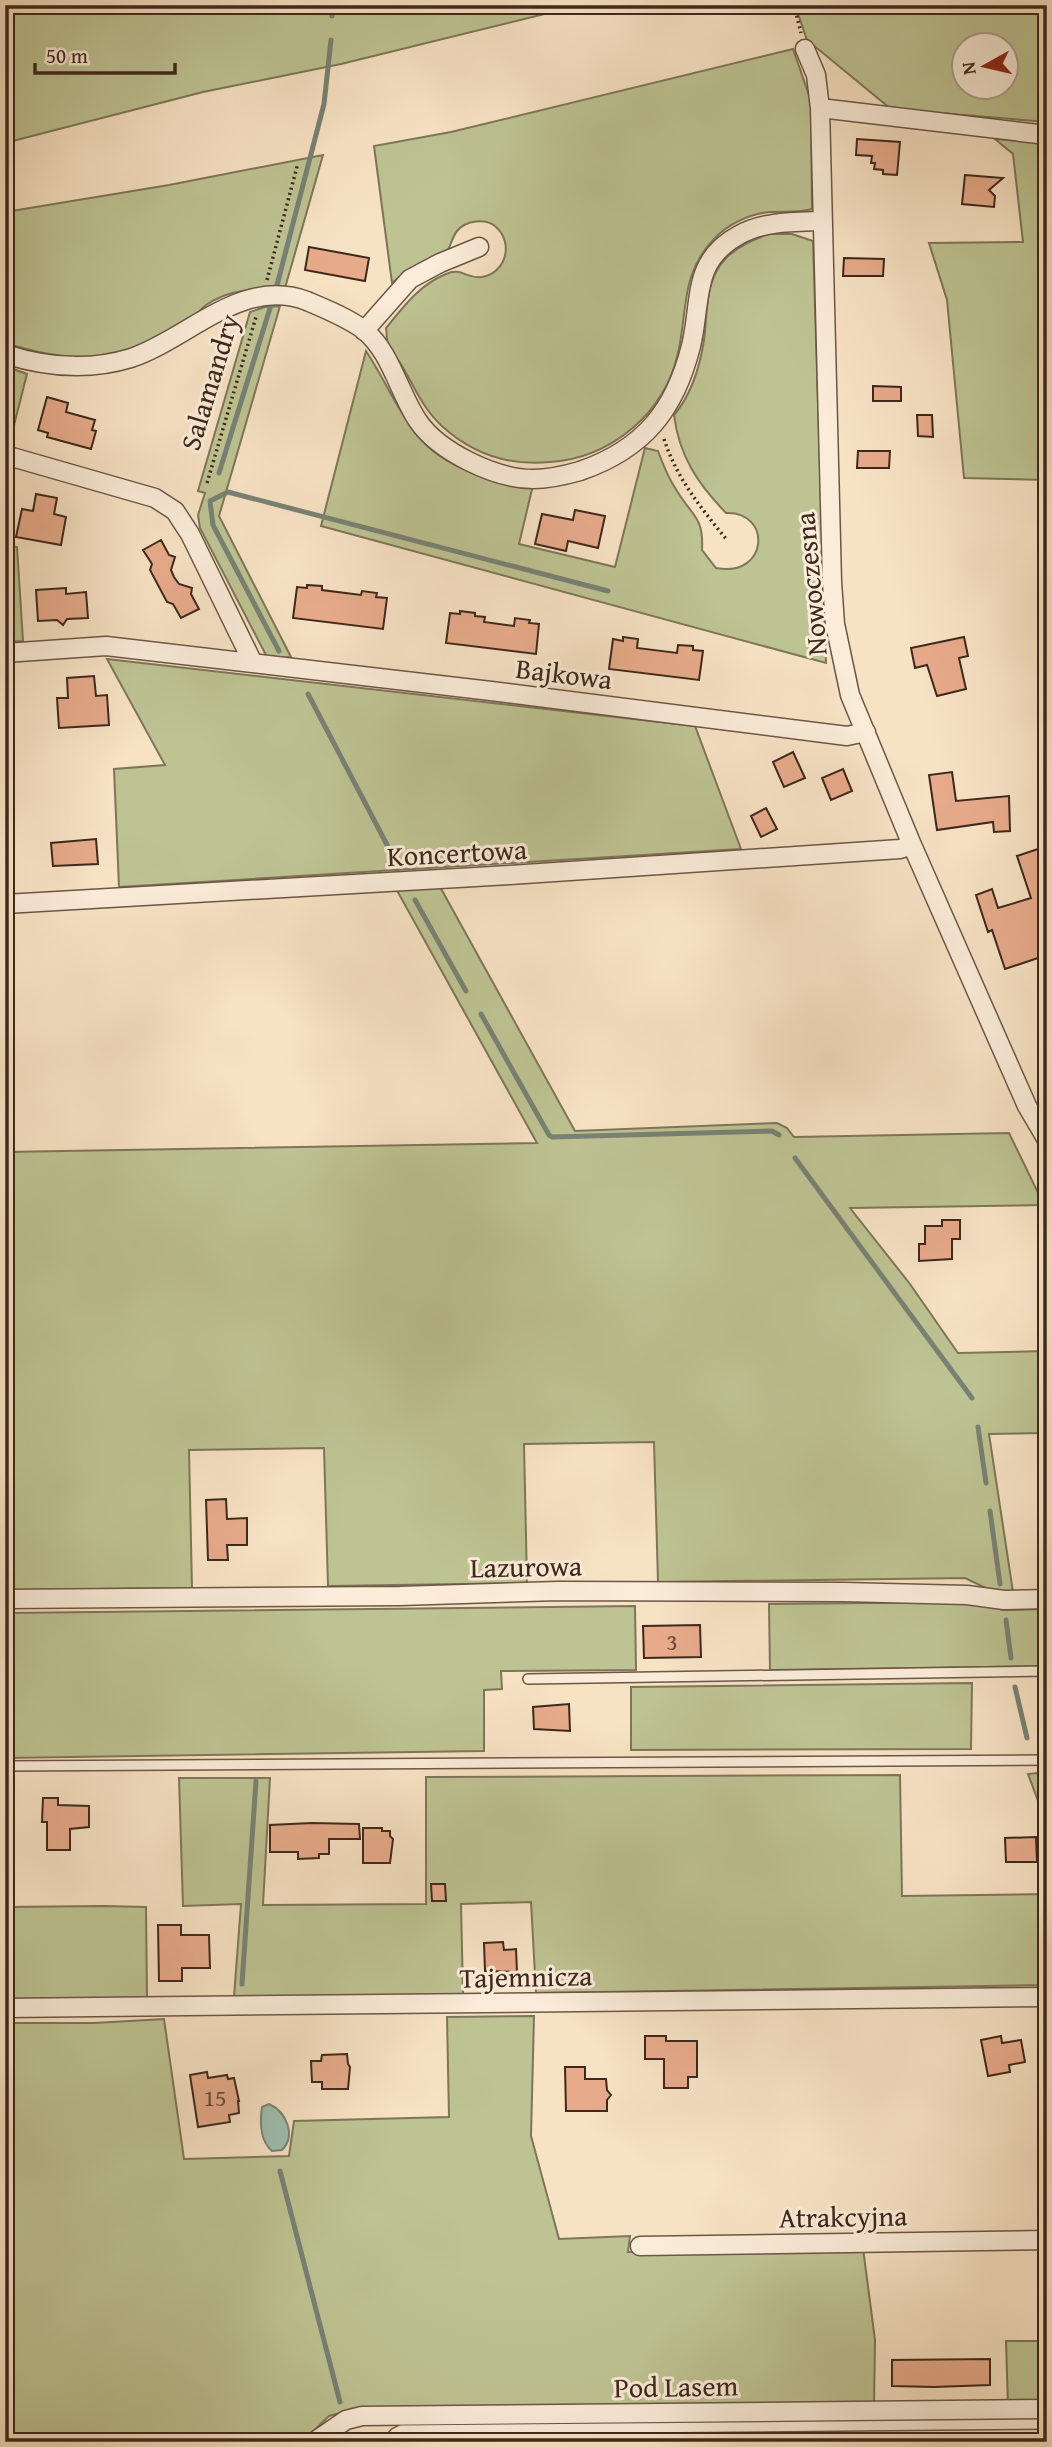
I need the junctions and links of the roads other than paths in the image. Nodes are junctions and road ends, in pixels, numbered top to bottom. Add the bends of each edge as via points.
1 (805, 49) road end
2 (820, 108) junction
3 (1047, 135) edge
4 (822, 221) junction
5 (479, 247) dead end
6 (364, 331) junction
7 (5, 354) edge
8 (5, 455) edge
9 (5, 653) edge
10 (253, 663) junction
11 (866, 732) junction
12 (912, 845) junction
13 (5, 904) edge
14 (1047, 1140) edge
15 (5, 1599) edge
16 (1047, 1599) edge
17 (1047, 1671) edge
18 (528, 1679) dead end
19 (1047, 1760) edge
20 (5, 1766) edge
21 (1047, 1997) edge
22 (5, 2008) edge
23 (1047, 2240) edge
24 (640, 2246) dead end
25 (1047, 2409) edge
26 (1047, 2424) edge
27 (314, 2442) edge
28 (387, 2442) edge

1 - 2 street, Nowoczesna via 816,75
2 - 3 street
2 - 4 street, Nowoczesna
4 - 6 street, Salamandry via 752,229 724,245 705,266 691,345 671,402 658,422 632,444 580,471 531,480 509,476 432,439 417,420 383,353
4 - 11 street, Nowoczesna via 835,624 850,695
5 - 6 street via 410,279
6 - 7 street, Salamandry via 304,300 262,297 234,304 131,358 60,366
8 - 10 street via 155,498 175,511
9 - 10 street, Bajkowa via 106,646
10 - 11 street, Bajkowa via 847,736
11 - 12 street, Nowoczesna
12 - 13 street, Koncertowa via 708,862
12 - 14 street, Nowoczesna via 1027,1106
15 - 16 street, Lazurowa via 558,1591
17 - 18 lane
19 - 20 lane
21 - 22 street, Tajemnicza
23 - 24 street, Atrakcyjna
25 - 27 street, Pod Lasem via 362,2416 346,2420
26 - 28 lane via 401,2430

